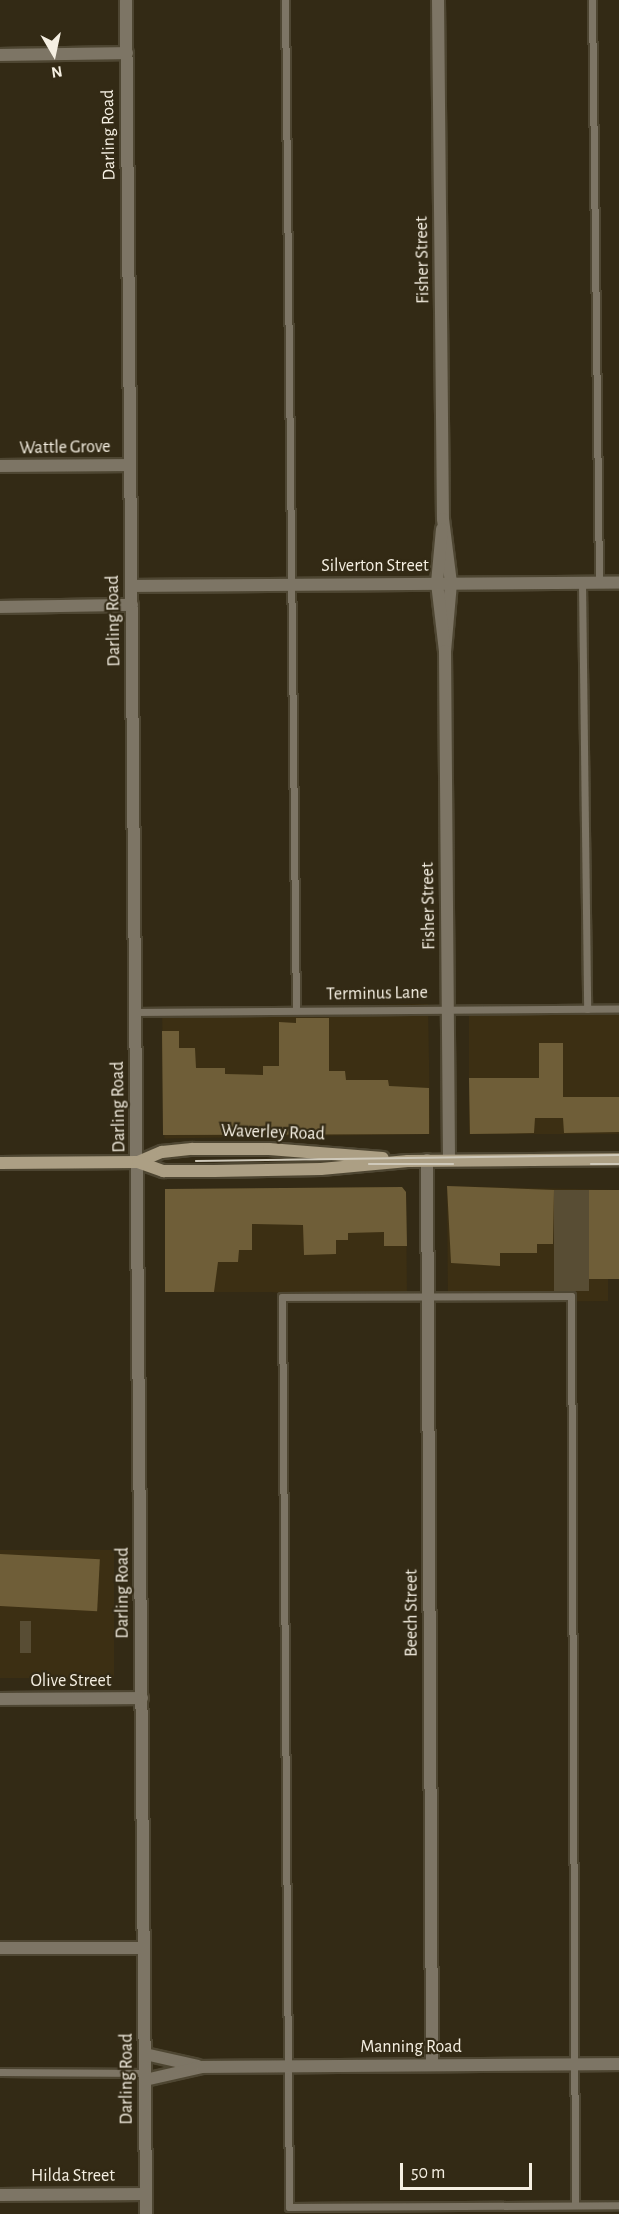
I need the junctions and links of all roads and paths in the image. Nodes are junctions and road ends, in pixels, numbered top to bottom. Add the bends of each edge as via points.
1 (126, 0) edge
2 (285, 0) edge
3 (438, 0) edge
4 (592, 0) edge
5 (127, 53) junction
6 (0, 55) edge
7 (130, 465) junction
8 (0, 466) edge
9 (443, 519) junction
10 (437, 583) junction
11 (452, 583) junction
12 (582, 583) junction
13 (599, 583) junction
14 (619, 583) edge
15 (292, 584) junction
16 (132, 586) junction
17 (132, 605) junction
18 (0, 607) edge
19 (445, 651) junction
20 (448, 1008) junction
21 (588, 1009) junction
22 (619, 1009) edge
23 (296, 1010) junction
24 (136, 1012) junction
25 (619, 1159) edge
26 (427, 1160) junction
27 (449, 1160) junction
28 (408, 1161) junction
29 (138, 1162) junction
30 (0, 1163) edge
31 (428, 1297) junction
32 (142, 1698) junction
33 (0, 1699) edge
34 (0, 1948) edge
35 (144, 1948) junction
36 (145, 2054) junction
37 (574, 2064) junction
38 (619, 2064) edge
39 (432, 2065) junction
40 (289, 2066) junction
41 (202, 2067) junction
42 (0, 2072) edge
43 (145, 2076) junction
44 (146, 2194) junction
45 (0, 2195) edge
46 (575, 2205) junction
47 (619, 2205) edge
48 (146, 2214) edge

1 - 5 street, Darling Road
2 - 15 lane
3 - 9 street, Fisher Street
4 - 13 lane
5 - 6 street
5 - 7 street, Darling Road
7 - 8 street, Wattle Grove
7 - 16 street, Darling Road
9 - 10 street, Fisher Street
9 - 11 street, Fisher Street
10 - 11 street, Silverton Street
10 - 15 street, Silverton Street
10 - 19 street, Fisher Street
11 - 12 street, Silverton Street
11 - 19 street, Fisher Street
12 - 13 street, Silverton Street
12 - 21 lane
13 - 14 street, Silverton Street
15 - 16 street, Silverton Street
15 - 23 lane
16 - 17 street, Darling Road
17 - 18 street
17 - 24 street, Darling Road
19 - 20 street, Fisher Street
20 - 21 lane, Terminus Lane
20 - 23 lane, Terminus Lane
20 - 27 street, Fisher Street
21 - 22 lane, Terminus Lane
23 - 24 lane, Terminus Lane
24 - 29 street, Darling Road
25 - 27 main road, Waverley Road
26 - 27 main road, Waverley Road
26 - 28 main road, Waverley Road
26 - 31 street, Beech Street
28 - 29 main road, Waverley Road via 321,1169 214,1171 163,1171
28 - 29 main road, Waverley Road via 269,1149 162,1152
29 - 30 main road, Waverley Road
29 - 32 street, Darling Road
31 - 37 lane via 571,1296
31 - 39 street, Beech Street
31 - 40 lane via 282,1297
32 - 33 street, Olive Street
32 - 35 street, Darling Road
34 - 35 street
35 - 36 street, Darling Road
36 - 41 street, Manning Road
36 - 43 street, Darling Road
37 - 38 street, Manning Road
37 - 39 street, Manning Road
37 - 46 lane
39 - 40 street, Manning Road
40 - 41 street, Manning Road
40 - 46 lane via 289,2207
41 - 43 street, Manning Road
42 - 43 lane
43 - 44 street, Darling Road
44 - 45 street, Hilda Street
44 - 48 street, Darling Road
46 - 47 lane

